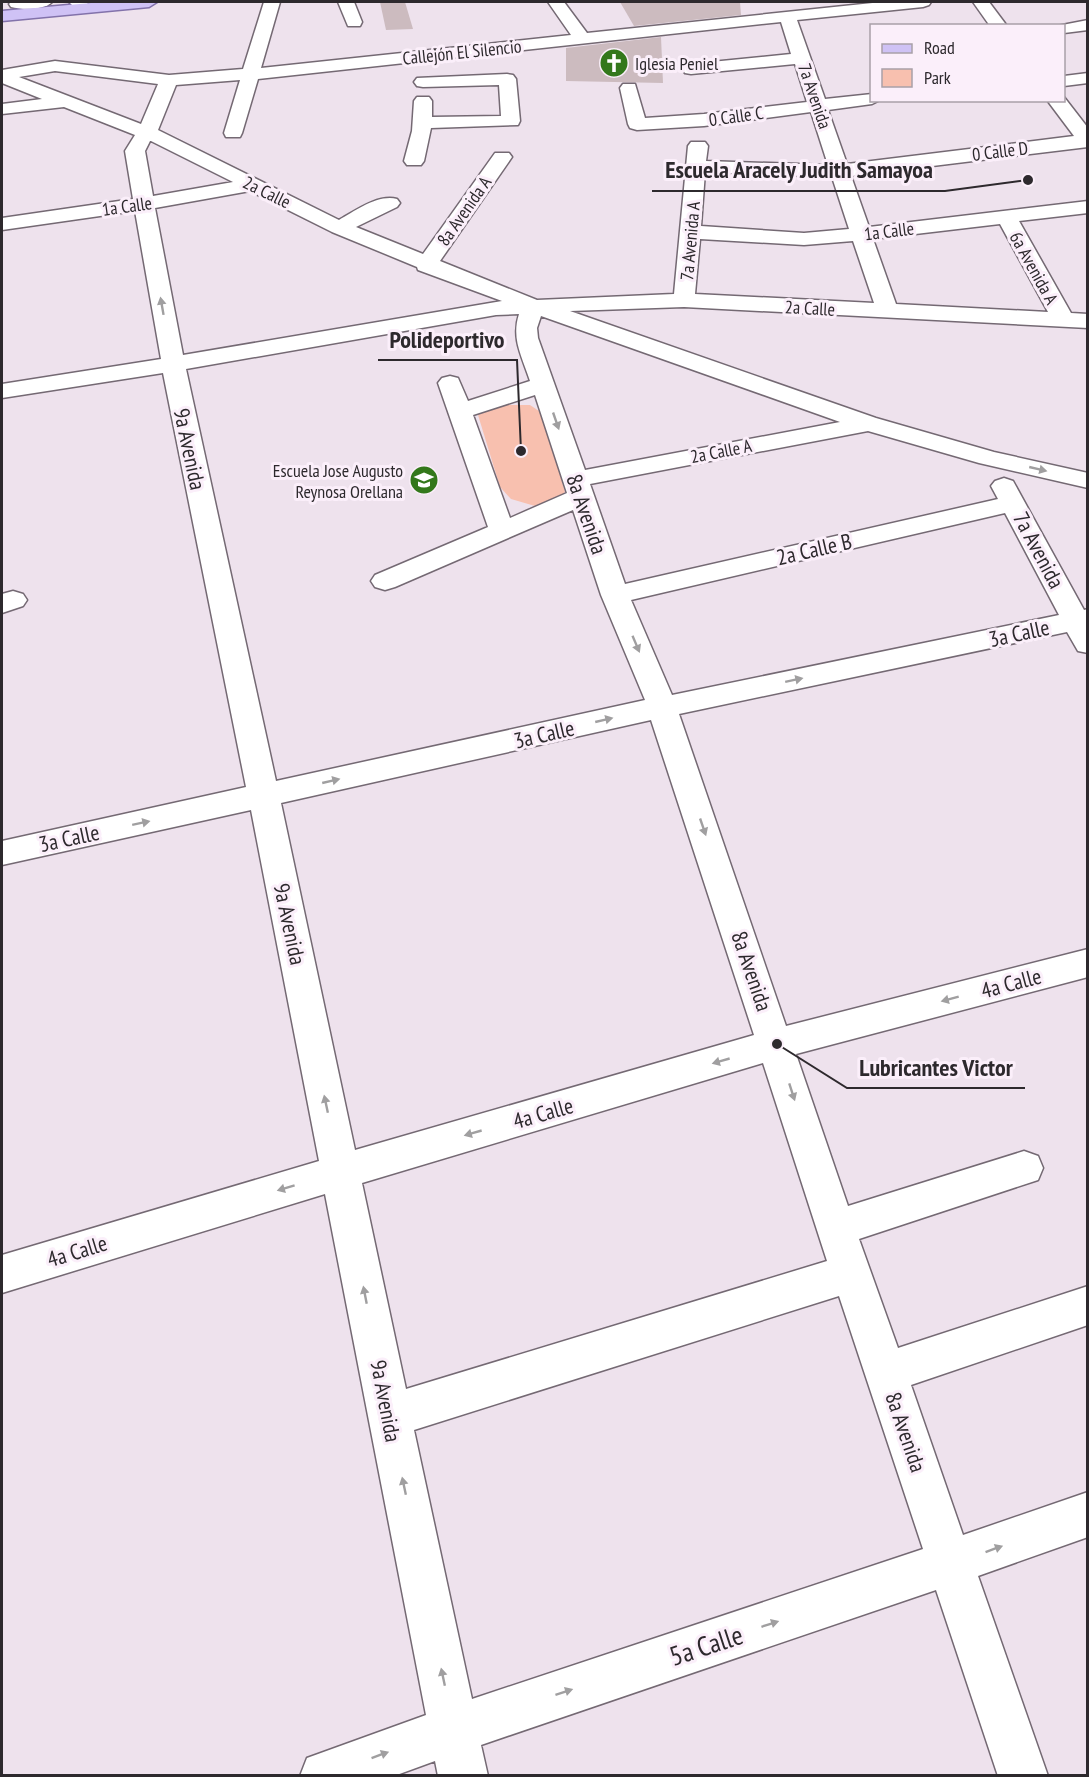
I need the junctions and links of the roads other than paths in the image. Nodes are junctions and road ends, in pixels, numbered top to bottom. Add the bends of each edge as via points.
1 (44, 2) edge
2 (140, 2) edge
3 (272, 2) edge
4 (346, 2) edge
5 (556, 2) edge
6 (923, 2) edge
7 (981, 2) edge
8 (111, 3) edge
9 (80, 5) edge
10 (822, 7) edge
11 (11, 9) edge
12 (787, 16) junction
13 (354, 22) dead end
14 (998, 24) edge
15 (1088, 25) edge
16 (1065, 28) edge
17 (583, 39) junction
18 (421, 57) junction
19 (802, 58) junction
20 (691, 69) dead end
21 (251, 74) junction
22 (2, 76) edge
23 (1088, 78) edge
24 (169, 80) junction
25 (1065, 81) edge
26 (423, 82) junction
27 (629, 88) dead end
28 (870, 99) edge
29 (67, 102) junction
30 (1058, 102) edge
31 (818, 105) junction
32 (2, 109) edge
33 (423, 123) junction
34 (147, 133) junction
35 (233, 133) dead end
36 (1088, 141) edge
37 (697, 156) joint
38 (502, 157) dead end
39 (414, 160) dead end
40 (841, 171) junction
41 (252, 185) junction
42 (390, 203) dead end
43 (144, 204) junction
44 (1088, 207) edge
45 (1006, 217) junction
46 (2, 224) edge
47 (339, 228) junction
48 (690, 232) junction
49 (863, 234) junction
50 (426, 265) junction
51 (684, 300) junction
52 (533, 306) junction
53 (888, 312) junction
54 (1063, 319) junction
55 (1088, 321) edge
56 (172, 364) junction
57 (450, 383) dead end
58 (544, 384) junction
59 (2, 391) edge
60 (460, 411) junction
61 (867, 423) junction
62 (988, 458) junction
63 (1088, 481) edge
64 (578, 488) junction
65 (1014, 504) junction
66 (502, 531) junction
67 (385, 581) dead end
68 (615, 595) junction
69 (1084, 628) edge
70 (662, 707) junction
71 (264, 796) junction
72 (2, 853) edge
73 (1088, 963) edge
74 (777, 1044) junction
75 (1024, 1168) dead end
76 (340, 1172) junction
77 (837, 1228) junction
78 (851, 1273) junction
79 (2, 1274) edge
80 (1088, 1305) edge
81 (886, 1373) junction
82 (389, 1416) junction
83 (1088, 1514) edge
84 (951, 1564) junction
85 (453, 1728) junction
86 (325, 1776) edge
87 (463, 1776) edge
88 (1023, 1776) edge

1 - 11 street
2 - 8 main road
3 - 21 street
4 - 13 street
5 - 17 street
6 - 10 street, Callejón El Silencio
7 - 14 street
8 - 9 main road
9 - 11 main road
10 - 12 street, Callejón El Silencio
12 - 17 street, Callejón El Silencio
12 - 19 street, 7a Avenida
15 - 16 street
17 - 18 street, Callejón El Silencio
18 - 21 street, Callejón El Silencio
18 - 26 street
19 - 20 street
19 - 31 street, 7a Avenida
21 - 24 street, Callejón El Silencio
21 - 35 street
22 - 24 street, Callejón El Silencio via 55,66
22 - 29 street, 2a Calle
23 - 25 street
24 - 34 street, 9a Avenida
26 - 33 street
26 - 33 street via 507,79 511,121
27 - 31 street, 0 Calle C via 637,124 704,120
28 - 31 street, 0 Calle C
29 - 32 street
29 - 34 street, 2a Calle
30 - 36 street
31 - 40 street, 7a Avenida
33 - 39 street
34 - 41 street, 2a Calle
34 - 43 street, 9a Avenida via 135,151
36 - 40 street, 0 Calle D
37 - 40 street, 0 Calle D
37 - 48 street, 7a Avenida A
38 - 50 street, 8a Avenida A
40 - 49 street, 7a Avenida
41 - 43 street, 1a Calle
41 - 47 street, 2a Calle
42 - 47 street
43 - 46 street, 1a Calle
56 -> 43 street, 9a Avenida
44 - 45 street, 1a Calle
45 - 49 street, 1a Calle
45 - 54 street, 6a Avenida A
47 - 50 street, 2a Calle
48 - 49 street, 1a Calle via 804,239
48 - 51 street, 7a Avenida A
49 - 53 street, 7a Avenida
50 - 52 street, 2a Calle
51 - 52 street, 2a Calle
51 - 53 street, 2a Calle
52 - 56 street, 2a Calle via 496,308
52 - 58 street, 8a Avenida via 526,328
52 - 61 street
53 - 54 street, 2a Calle
54 - 55 street, 2a Calle
56 - 59 street, 2a Calle
56 - 71 street, 9a Avenida
57 - 60 street
58 - 60 street
58 -> 64 street, 8a Avenida
60 - 66 street
61 - 62 street
61 - 64 street, 2a Calle A
62 -> 63 street
62 - 65 street, 7a Avenida
64 - 66 street, 2a Calle A
64 - 68 street, 8a Avenida
65 - 68 street, 2a Calle B
65 - 69 street, 7a Avenida
66 - 67 street, 2a Calle A
68 -> 70 street, 8a Avenida
70 -> 69 street, 3a Calle
71 -> 70 street, 3a Calle
70 -> 74 street, 8a Avenida
72 -> 71 street, 3a Calle
76 -> 71 street, 9a Avenida
73 -> 74 street, 4a Calle
74 -> 76 street, 4a Calle
74 -> 77 street, 8a Avenida
75 - 77 street
76 -> 79 street, 4a Calle
82 -> 76 street, 9a Avenida
77 - 78 street, 8a Avenida
78 - 81 street, 8a Avenida
78 - 82 street
80 - 81 street
81 - 84 street, 8a Avenida
85 -> 82 street, 9a Avenida
84 -> 83 street, 5a Calle
85 -> 84 street, 5a Calle
84 - 88 street, 8a Avenida
86 -> 85 street, 5a Calle
85 - 87 street, 9a Avenida

